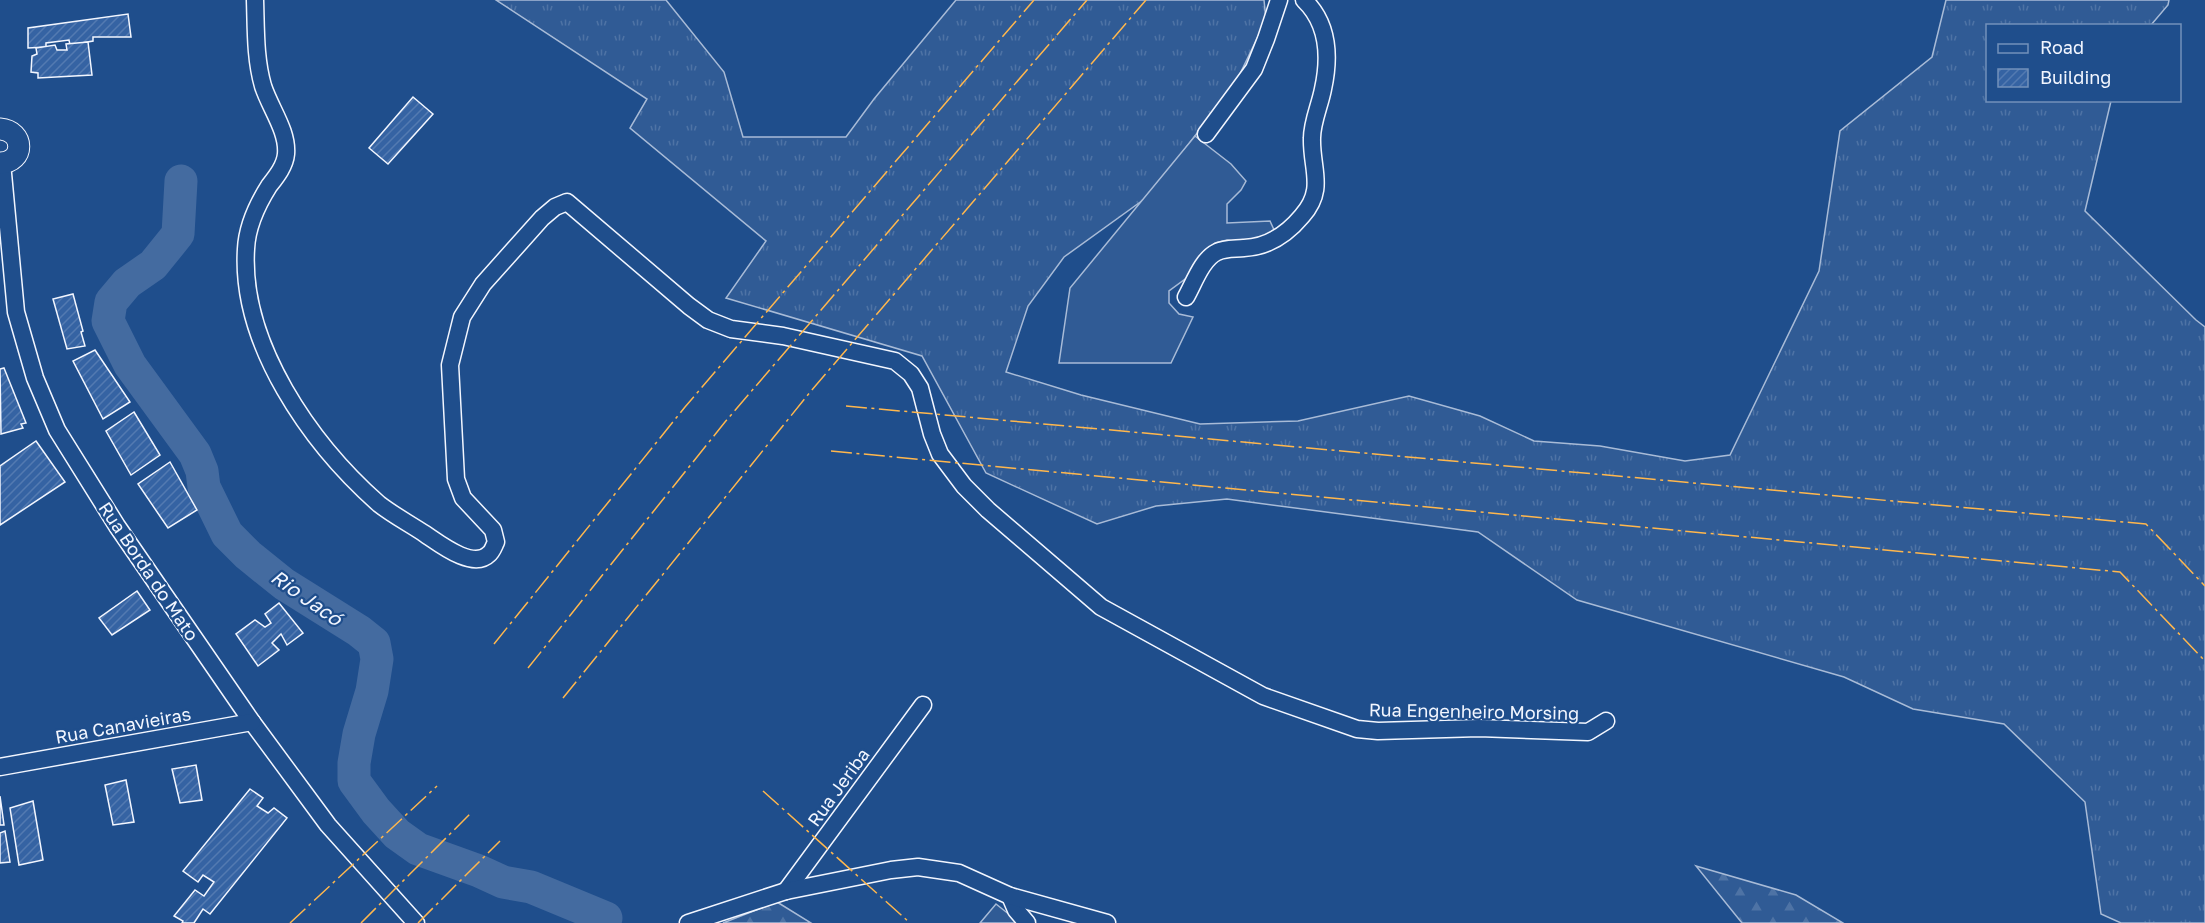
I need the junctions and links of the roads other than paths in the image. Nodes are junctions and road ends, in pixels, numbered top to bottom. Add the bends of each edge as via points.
1 (255, 0) edge
2 (1279, 0) edge
3 (1304, 0) edge
4 (0, 127) edge
5 (1206, 134) dead end
6 (1, 163) edge
7 (1186, 297) dead end
8 (922, 705) dead end
9 (1606, 721) dead end
10 (252, 722) junction
11 (0, 767) edge
12 (786, 891) junction
13 (1010, 896) junction
14 (416, 923) edge
15 (688, 923) edge
16 (1027, 923) edge
17 (1107, 923) edge

1 - 9 street, Rua Engenheiro Morsing via 257,59 285,139 286,156 251,219 246,249 247,287 257,331 274,370 321,444 381,506 460,556 477,560 489,554 496,542 493,530 463,498 456,479 450,365 462,317 483,284 542,218 567,202 708,320 731,329 783,336 895,361 920,388 940,454 988,510 1101,607 1263,696 1357,729 1378,731 1479,728 1588,732
2 - 5 street via 1254,69
3 - 7 street via 1315,10 1325,31 1327,59 1312,137 1317,169 1314,201 1293,226 1265,245 1216,252
4 - 6 street via 15,134 19,149 10,161
6 - 10 street, Rua Borda do Mato via 16,312 35,378 57,430 117,526
8 - 12 street, Rua Jeriba
10 - 11 street, Rua Canavieiras
10 - 14 street, Rua Borda do Mato via 328,825
12 - 13 street via 918,867 959,873
12 - 15 street
13 - 16 street
13 - 17 street

